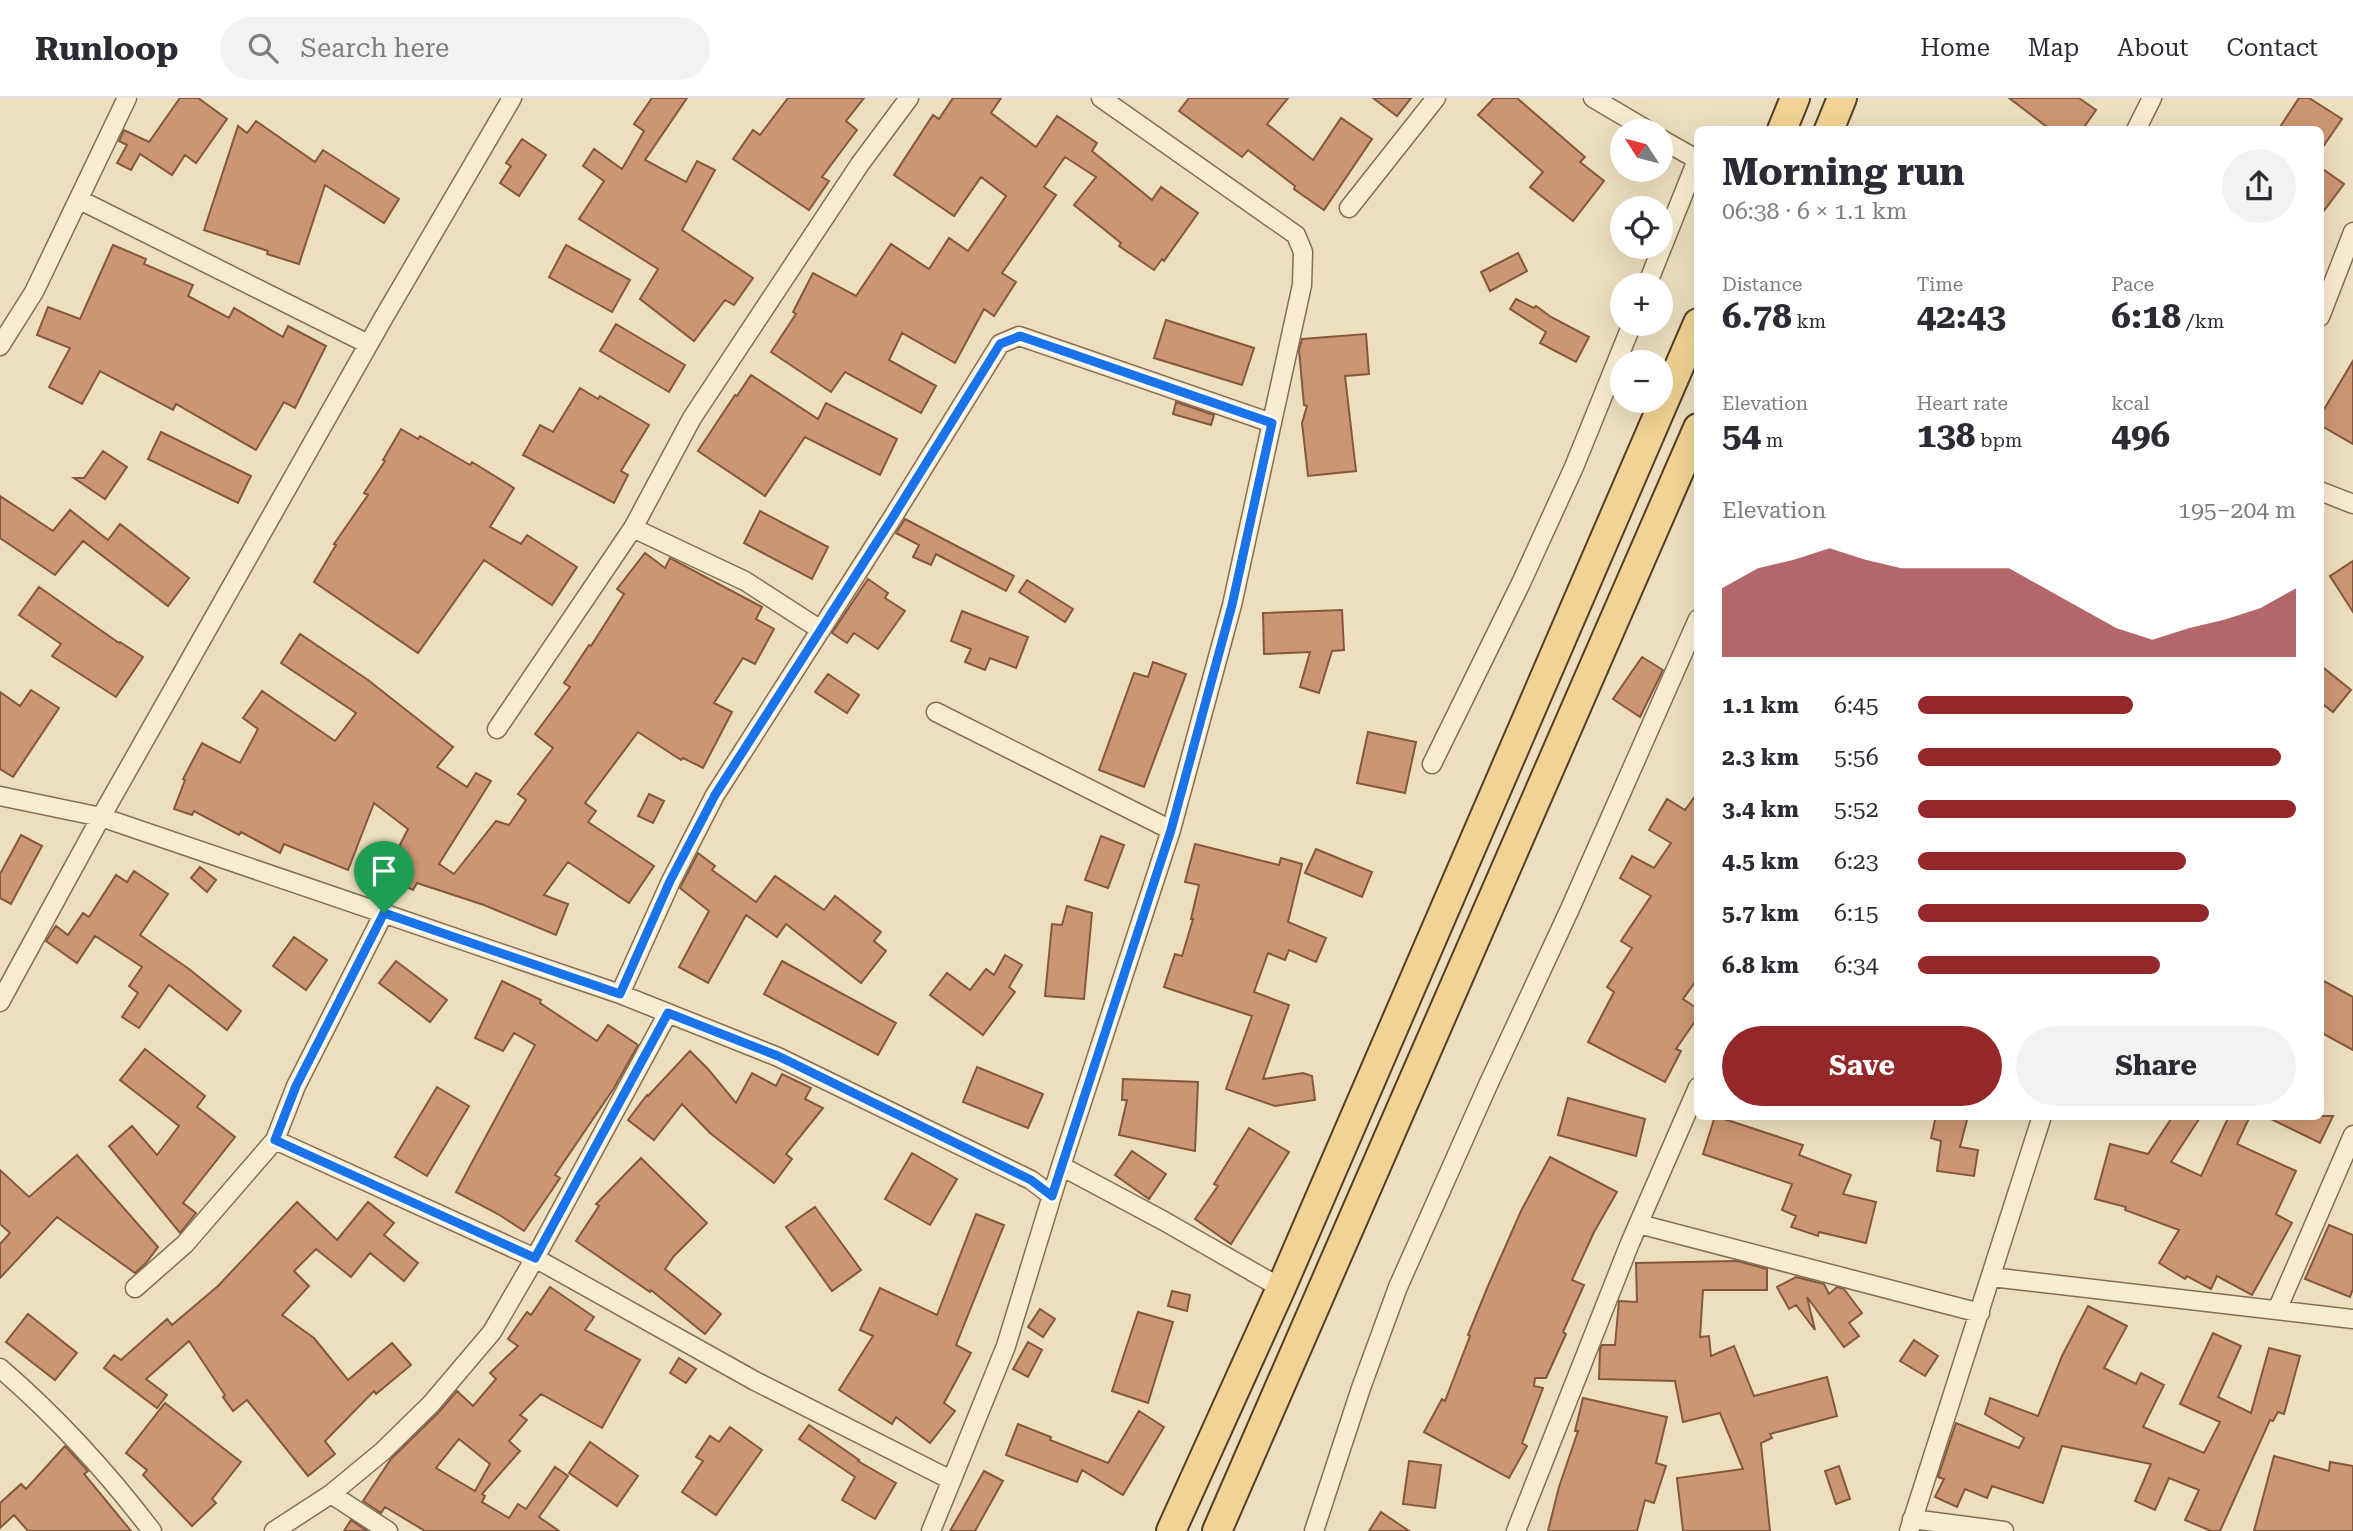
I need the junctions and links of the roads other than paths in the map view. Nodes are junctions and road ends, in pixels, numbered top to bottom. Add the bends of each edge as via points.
1 (127, 98) edge
2 (512, 98) edge
3 (909, 98) edge
4 (1101, 98) edge
5 (1436, 98) edge
6 (1593, 98) edge
7 (1795, 98) edge
8 (1842, 98) edge
9 (2152, 98) edge
10 (1628, 119) edge
11 (1784, 126) edge
12 (1831, 126) edge
13 (2138, 126) edge
14 (1673, 146) edge
15 (1694, 158) edge
16 (1694, 168) edge
17 (80, 200) junction
18 (1349, 208) dead end
19 (2353, 232) edge
20 (1652, 273) edge
21 (2324, 307) edge
22 (1694, 332) edge
23 (1627, 336) edge
24 (368, 344) junction
25 (0, 346) edge
26 (1272, 423) junction
27 (1694, 437) edge
28 (2324, 493) edge
29 (2353, 504) edge
30 (634, 528) junction
31 (1694, 628) edge
32 (821, 630) junction
33 (936, 712) dead end
34 (497, 729) dead end
35 (1432, 764) dead end
36 (0, 796) edge
37 (101, 817) junction
38 (1171, 830) junction
39 (384, 913) junction
40 (620, 994) junction
41 (0, 1002) edge
42 (668, 1013) junction
43 (1694, 1096) edge
44 (2041, 1120) edge
45 (2353, 1135) edge
46 (275, 1140) junction
47 (1061, 1166) junction
48 (1052, 1196) junction
49 (1639, 1224) junction
50 (535, 1258) junction
51 (1991, 1277) junction
52 (135, 1288) dead end
53 (1281, 1288) junction
54 (2277, 1310) junction
55 (1980, 1313) junction
56 (2353, 1319) edge
57 (0, 1368) edge
58 (951, 1480) junction
59 (331, 1493) junction
60 (1911, 1525) edge
61 (152, 1531) edge
62 (274, 1531) edge
63 (388, 1531) edge
64 (930, 1531) edge
65 (1171, 1531) edge
66 (1217, 1531) edge
67 (1314, 1531) edge
68 (1517, 1531) edge
69 (2004, 1531) edge

1 - 17 street
2 - 24 street
3 - 30 street via 860,164 692,418
4 - 26 street via 1296,235 1303,252 1302,285
5 - 18 street
6 - 10 street
7 - 11 main road
8 - 12 main road
9 - 13 street
14 - 15 street
16 - 20 street
17 - 24 street
17 - 25 street via 34,292
19 - 21 street
22 - 53 main road
23 - 35 street via 1574,467
24 - 37 street
26 - 32 street via 1020,336 1000,344
26 - 38 street via 1232,605
27 - 66 main road
28 - 29 street
30 - 32 street via 745,581
30 - 34 street
31 - 67 street via 1398,1287
32 - 40 street via 715,795 670,881
33 - 38 street
36 - 37 street
37 - 39 street
37 - 41 street
38 - 47 street
39 - 40 street
39 - 46 street via 296,1086
40 - 42 street
42 - 48 street via 778,1056 1031,1180
42 - 50 street
43 - 49 street
44 - 51 street
45 - 54 street
46 - 50 street
46 - 52 street via 185,1244
47 - 48 street
47 - 53 street
48 - 58 street via 1006,1346
49 - 55 street
49 - 68 street
50 - 58 street via 755,1381
50 - 59 street via 492,1332 432,1404
51 - 54 street
51 - 55 street
53 - 65 main road
54 - 56 street
55 - 60 street
57 - 61 street via 84,1449
58 - 64 street
59 - 62 street
59 - 63 street
60 - 69 street

